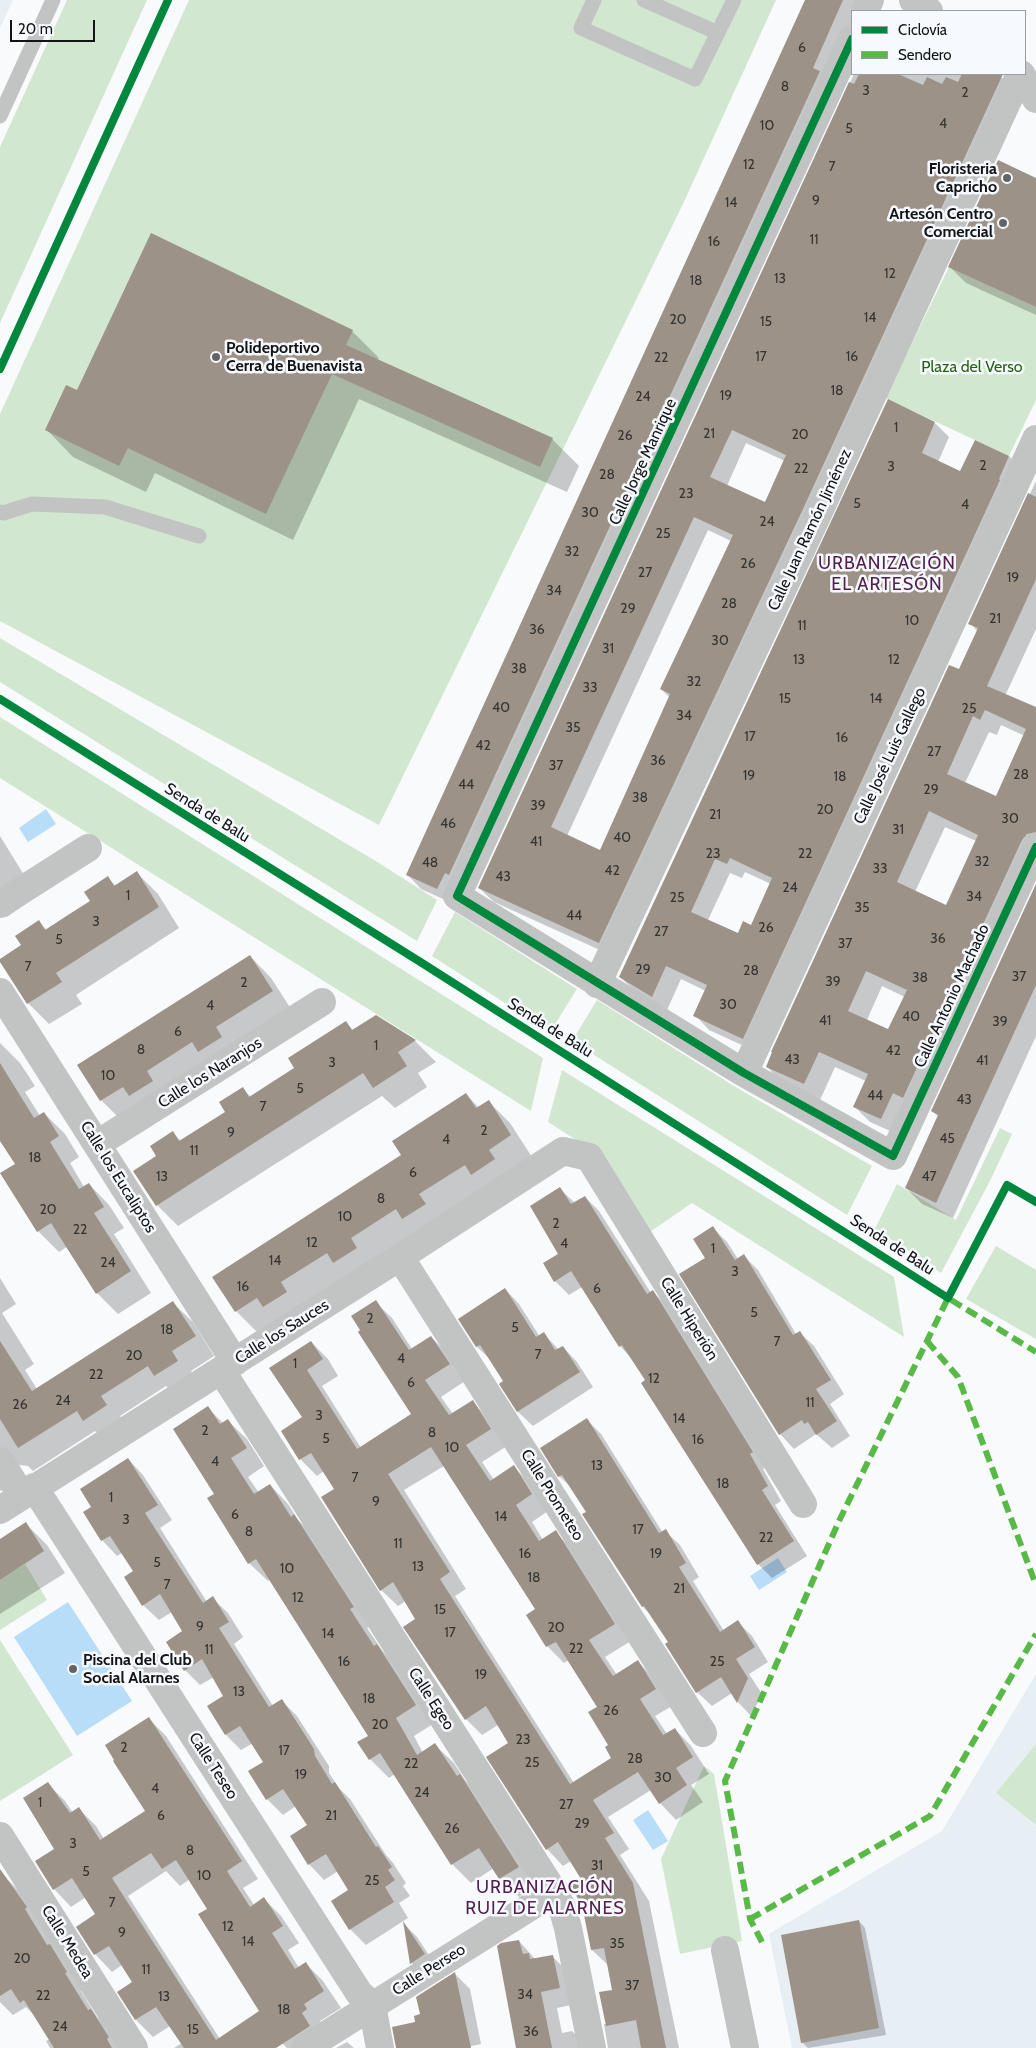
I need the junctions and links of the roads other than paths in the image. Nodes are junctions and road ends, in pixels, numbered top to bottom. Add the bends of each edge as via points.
1 (53, 0) edge
2 (594, 0) edge
3 (644, 0) edge
4 (734, 0) edge
5 (913, 0) edge
6 (928, 10) edge
7 (718, 33) junction
8 (851, 41) edge
9 (1021, 75) edge
10 (1022, 75) edge
11 (1036, 99) edge
12 (0, 116) edge
13 (1036, 439) edge
14 (0, 512) edge
15 (199, 536) dead end
16 (88, 848) dead end
17 (1036, 848) edge
18 (0, 904) edge
19 (597, 984) junction
20 (0, 992) edge
21 (322, 1002) dead end
22 (744, 1073) junction
23 (97, 1144) junction
24 (563, 1151) joint
25 (400, 1257) junction
26 (228, 1366) junction
27 (0, 1461) edge
28 (19, 1498) edge
29 (803, 1504) dead end
30 (703, 1732) dead end
31 (0, 1836) edge
32 (554, 1892) junction
33 (725, 1950) dead end
34 (372, 2005) junction
35 (134, 2048) edge
36 (305, 2048) edge
37 (380, 2048) edge
38 (592, 2048) edge
39 (745, 2048) edge

1 - 12 lane
2 - 7 lane via 581,28 695,79
3 - 7 lane
4 - 7 lane
5 - 6 street
8 - 19 street, Calle Jorge Manrique via 457,896
9 - 19 street, Calle Juan Ramón Jiménez
10 - 11 street
13 - 22 street, Calle José Luis Gallego
14 - 15 lane via 32,504 105,507
16 - 18 street
17 - 22 street, Calle Antonio Machado via 894,1156
19 - 22 street
20 - 23 street, Calle los Eucaliptos
21 - 23 street, Calle los Naranjos
23 - 26 street, Calle los Eucaliptos
24 - 25 street, Calle los Sauces
24 - 29 street, Calle Hiperión via 588,1157
25 - 26 street, Calle los Sauces
25 - 30 street, Calle Prometeo
26 - 28 street, Calle los Sauces
26 - 32 street, Calle Egeo
27 - 28 street, Calle Teseo
28 - 34 street, Calle Teseo via 359,1993
31 - 35 street, Calle Medea
32 - 34 street, Calle Perseo
32 - 38 street, Calle Egeo via 568,1928
33 - 39 street
34 - 36 street, Calle Perseo
34 - 37 street

